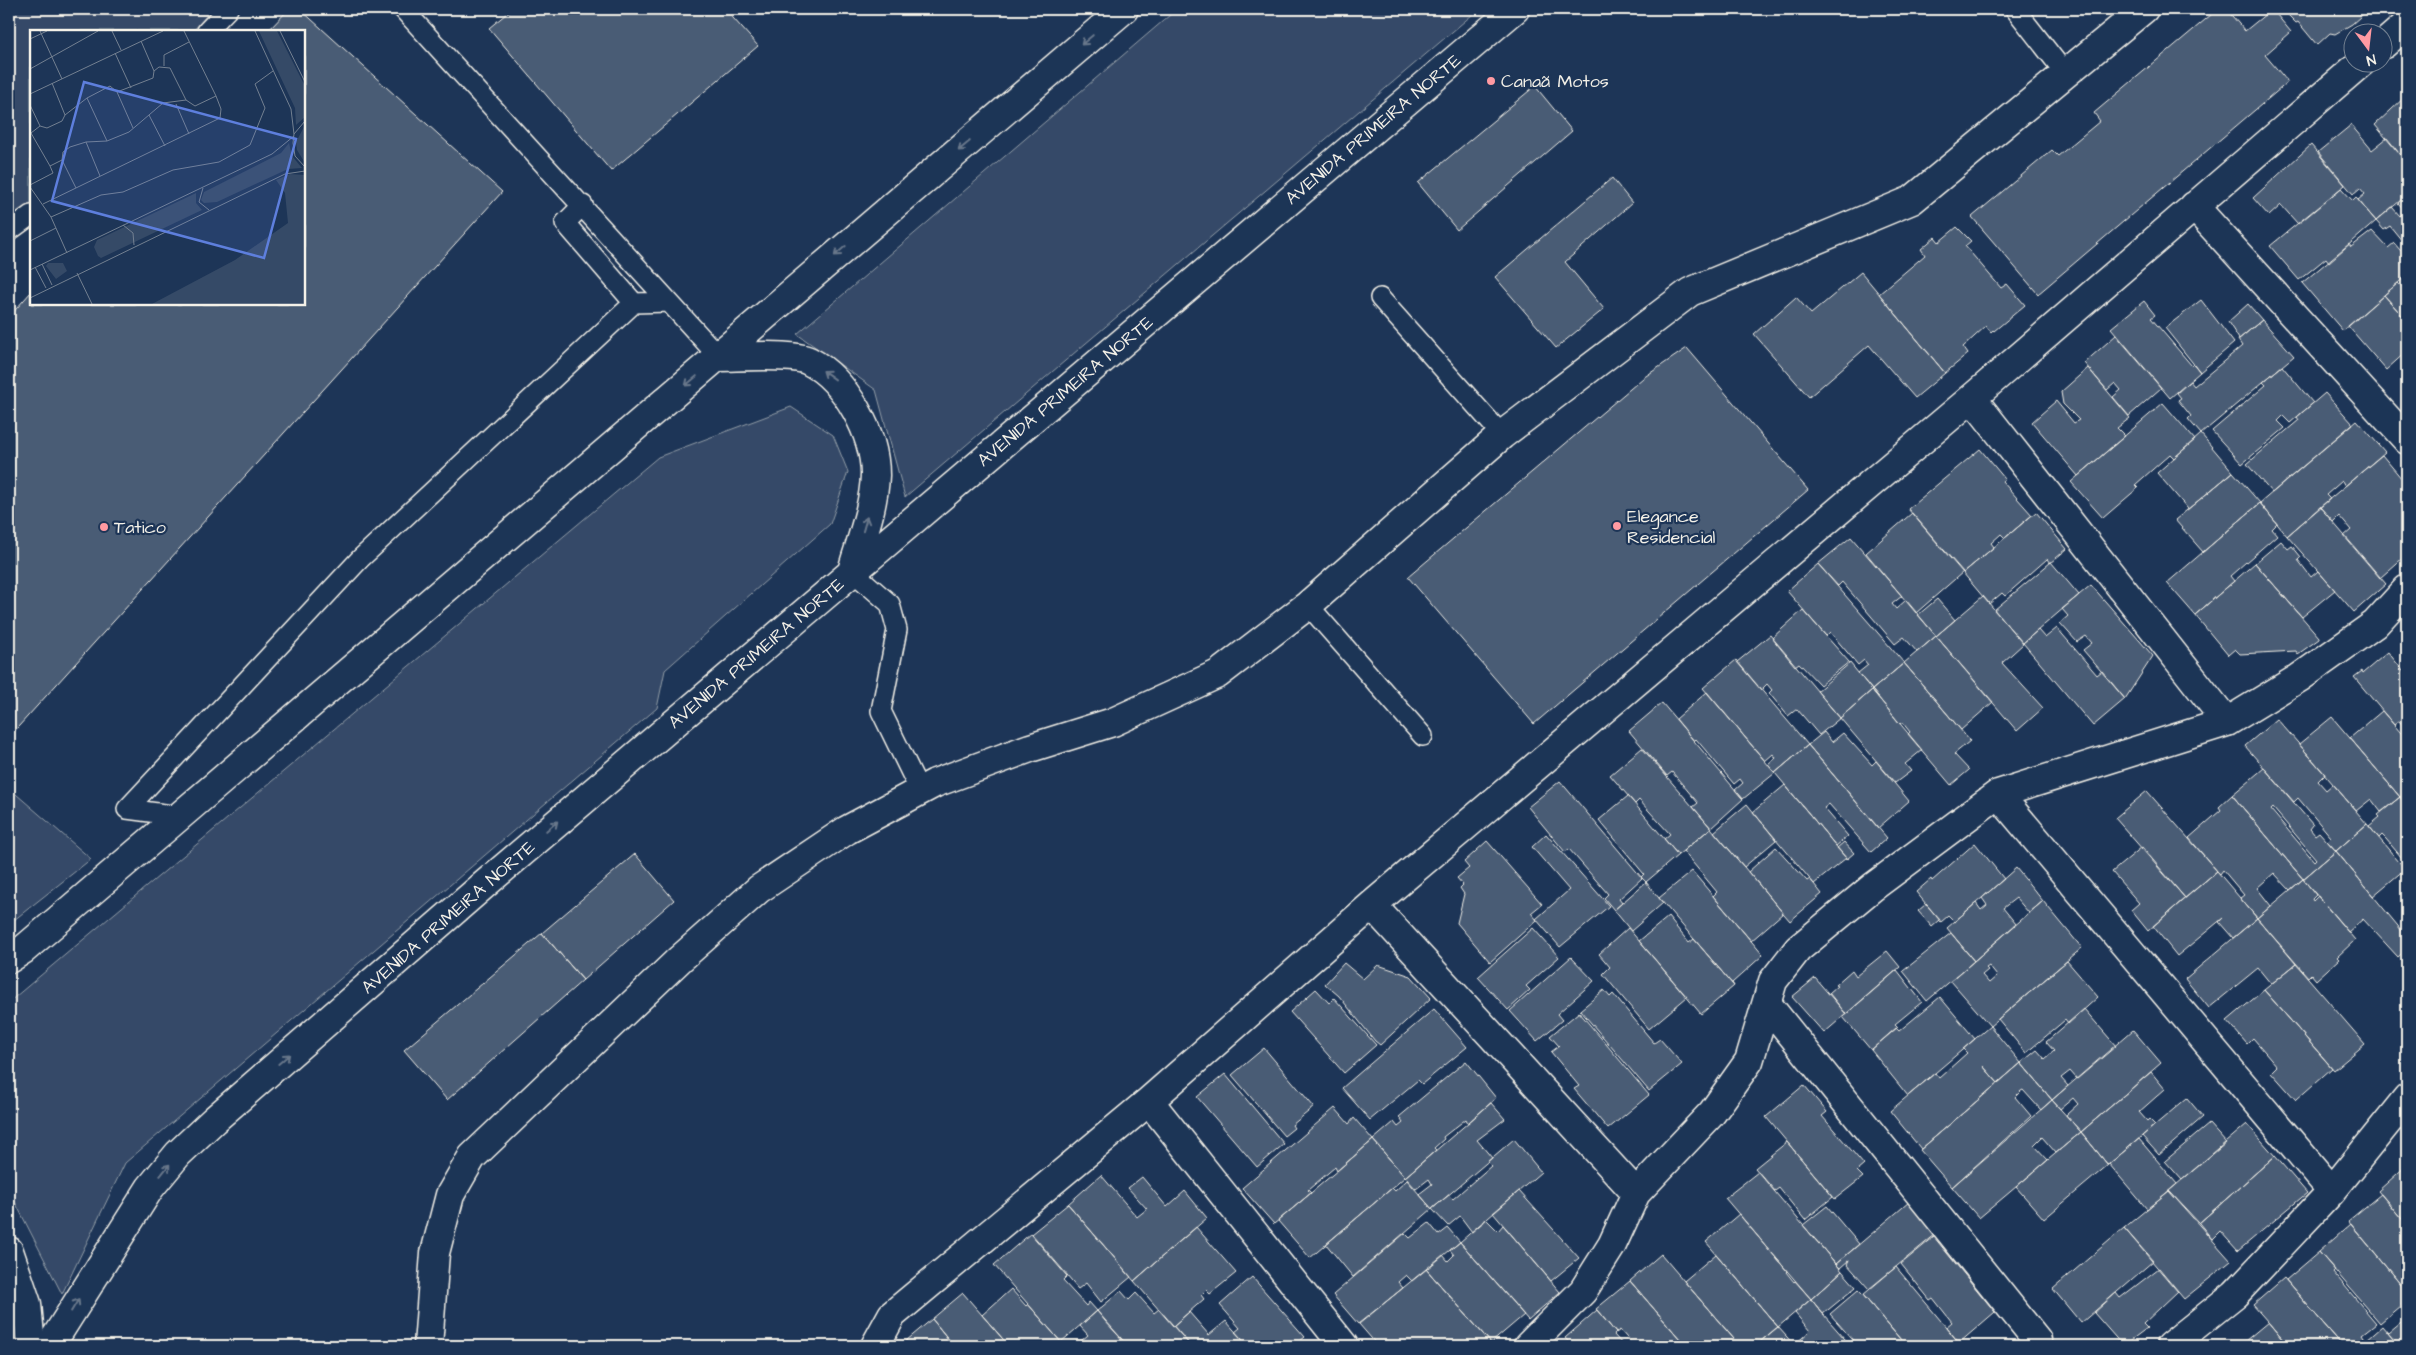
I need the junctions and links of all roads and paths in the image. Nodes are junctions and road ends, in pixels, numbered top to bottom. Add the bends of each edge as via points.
1 (228, 9) edge
2 (403, 9) edge
3 (1124, 9) edge
4 (1515, 9) edge
5 (2015, 9) edge
6 (2144, 9) edge
7 (2407, 24) edge
8 (208, 30) edge
9 (2394, 35) edge
10 (2350, 72) edge
11 (2065, 73) junction
12 (583, 205) junction
13 (2194, 206) junction
14 (30, 216) edge
15 (9, 231) edge
16 (1380, 298) dead end
17 (634, 302) junction
18 (669, 302) junction
19 (719, 357) junction
20 (1972, 398) junction
21 (1502, 435) junction
22 (2407, 440) edge
23 (852, 571) junction
24 (2407, 589) edge
25 (1308, 605) junction
26 (2227, 722) junction
27 (1423, 736) dead end
28 (920, 791) junction
29 (1998, 794) junction
30 (180, 816) junction
31 (1372, 905) junction
32 (9, 959) edge
33 (1768, 1005) junction
34 (2407, 1098) edge
35 (1149, 1101) junction
36 (2332, 1191) junction
37 (1636, 1193) junction
38 (9, 1251) edge
39 (2035, 1344) edge
40 (31, 1346) edge
41 (50, 1346) edge
42 (428, 1346) edge
43 (874, 1346) edge
44 (1344, 1346) edge
45 (1528, 1346) edge
46 (2170, 1346) edge

1 - 8 lane
2 - 12 lane
3 -> 19 street
4 - 23 street, AVENIDA PRIMEIRA NORTE
5 - 11 lane
6 - 11 street
7 - 9 street
10 - 13 street
11 - 21 street via 1912,200 1690,292
12 - 17 lane via 565,223
12 - 18 lane
13 - 20 street
13 - 22 street
14 - 15 lane
16 - 21 lane
17 - 18 lane
17 - 30 lane via 360,559 127,809
18 - 19 lane
23 -> 19 street via 870,506 875,474 868,437 853,404 836,380 808,360
19 -> 30 street
20 - 26 street
20 - 31 street
21 - 25 street
23 - 28 lane via 890,604 896,630 881,711
41 -> 23 street, AVENIDA PRIMEIRA NORTE via 150,1188 178,1154 485,884
24 - 26 street via 2375,624 2299,678
25 - 27 lane
25 - 28 street via 1218,674 1113,722 1030,748
26 - 29 street
28 - 42 street via 847,830 759,890 680,958 472,1157 450,1195 435,1253
29 - 33 street via 1873,886 1798,949 1773,981
29 - 36 street
30 - 32 street
31 - 35 street
31 - 37 street
33 - 37 street via 1749,1061 1712,1113
33 - 39 street
34 - 36 street
35 - 43 street via 892,1315
35 - 44 street
36 - 46 street via 2235,1294
37 - 45 street via 1612,1245 1583,1291
38 - 40 street via 27,1304

